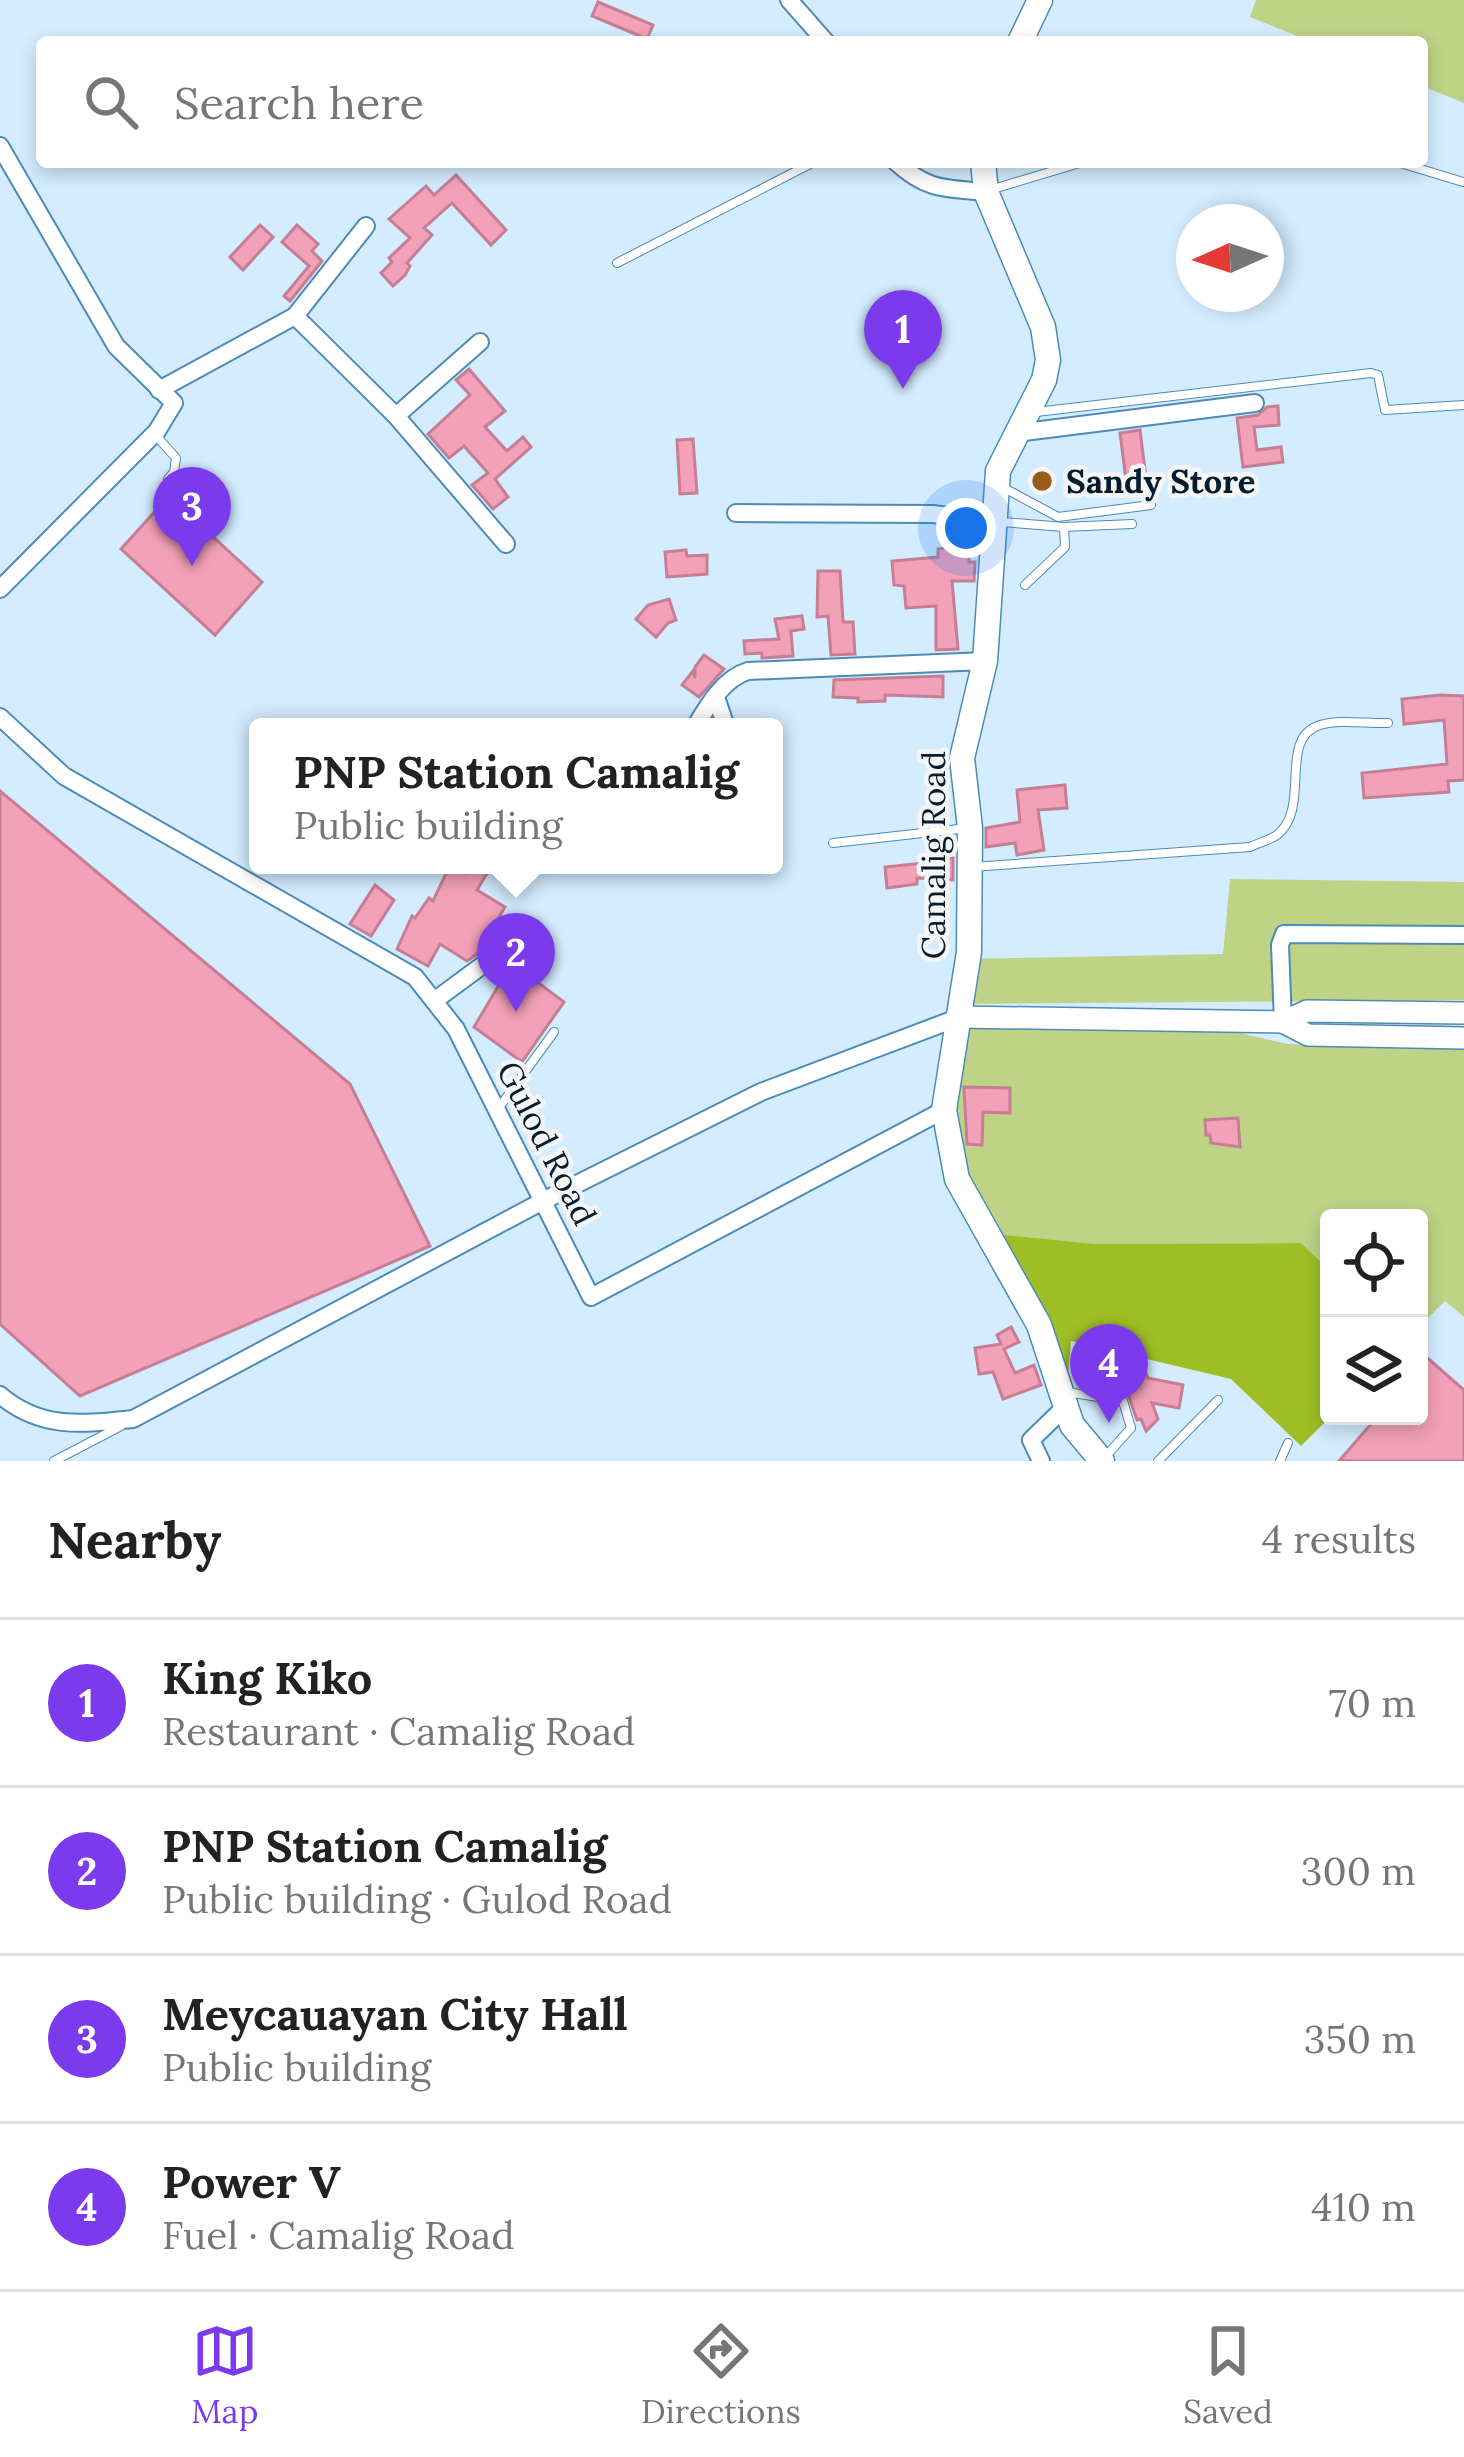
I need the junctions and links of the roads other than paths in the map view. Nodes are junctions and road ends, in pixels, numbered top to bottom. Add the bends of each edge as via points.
1 (789, 0) edge
2 (1040, 0) edge
3 (821, 36) edge
4 (1023, 36) edge
5 (0, 146) edge
6 (802, 168) edge
7 (902, 168) edge
8 (984, 168) edge
9 (1064, 168) edge
10 (1417, 168) edge
11 (1463, 182) edge
12 (986, 192) junction
13 (366, 226) dead end
14 (617, 263) dead end
15 (295, 316) junction
16 (480, 342) dead end
17 (159, 390) junction
18 (1255, 403) dead end
19 (1464, 405) edge
20 (396, 416) junction
21 (1021, 423) junction
22 (158, 431) junction
23 (168, 479) dead end
24 (997, 481) junction
25 (1151, 505) dead end
26 (736, 513) dead end
27 (995, 523) junction
28 (1132, 524) dead end
29 (1064, 527) junction
30 (506, 544) dead end
31 (1025, 585) dead end
32 (0, 589) edge
33 (985, 661) junction
34 (716, 697) junction
35 (0, 717) edge
36 (701, 718) edge
37 (723, 718) edge
38 (1388, 723) dead end
39 (970, 828) junction
40 (833, 843) dead end
41 (970, 867) junction
42 (1464, 935) edge
43 (495, 956) dead end
44 (434, 1001) junction
45 (1464, 1013) edge
46 (960, 1017) junction
47 (1282, 1022) junction
48 (554, 1032) dead end
49 (1464, 1038) edge
50 (944, 1110) junction
51 (497, 1111) junction
52 (543, 1201) junction
53 (0, 1395) edge
54 (1062, 1399) junction
55 (1218, 1400) dead end
56 (133, 1419) junction
57 (1288, 1443) dead end
58 (54, 1461) edge
59 (1041, 1461) edge
60 (1102, 1461) edge
61 (1158, 1461) edge
62 (1280, 1461) edge

1 - 3 street
2 - 4 main road
5 - 17 street via 103,328
6 - 14 lane
7 - 12 street via 932,187
8 - 12 main road, Camalig Road
9 - 12 lane
10 - 11 lane
12 - 21 main road, Camalig Road via 1048,344 1044,380
13 - 15 street
15 - 17 street
15 - 20 street
16 - 20 street
17 - 22 street via 174,403
18 - 21 street
19 - 21 lane via 1385,410 1371,373
20 - 30 street
21 - 24 main road, Camalig Road
22 - 23 lane via 176,458
22 - 32 street
24 - 25 lane via 1058,517
24 - 27 main road, Camalig Road
26 - 27 street via 933,514
27 - 29 lane
27 - 33 main road, Camalig Road
28 - 29 lane
29 - 31 lane via 1065,547
33 - 34 street via 748,671
33 - 39 main road, Camalig Road via 962,758
34 - 36 street
34 - 37 street
35 - 44 street, Gulod Road via 64,776 415,977
38 - 41 lane via 1321,725 1305,733 1295,755 1292,814 1278,834 1250,847
39 - 40 lane
39 - 41 main road, Camalig Road
41 - 46 main road, Camalig Road
42 - 47 street via 1284,934
43 - 44 street
44 - 51 street, Gulod Road
45 - 47 street via 1307,1011
46 - 47 street
46 - 50 main road, Camalig Road
46 - 52 street via 761,1092
47 - 49 street via 1308,1035
48 - 51 lane
50 - 52 street, Gulod Road via 591,1297
50 - 54 main road, Camalig Road via 956,1179 1039,1325
51 - 52 street, Gulod Road
52 - 56 street
53 - 56 street via 64,1426
54 - 59 street via 1031,1440
54 - 60 main road, Camalig Road
54 - 60 lane via 1123,1401 1131,1428
55 - 61 lane
56 - 58 lane
57 - 62 lane

